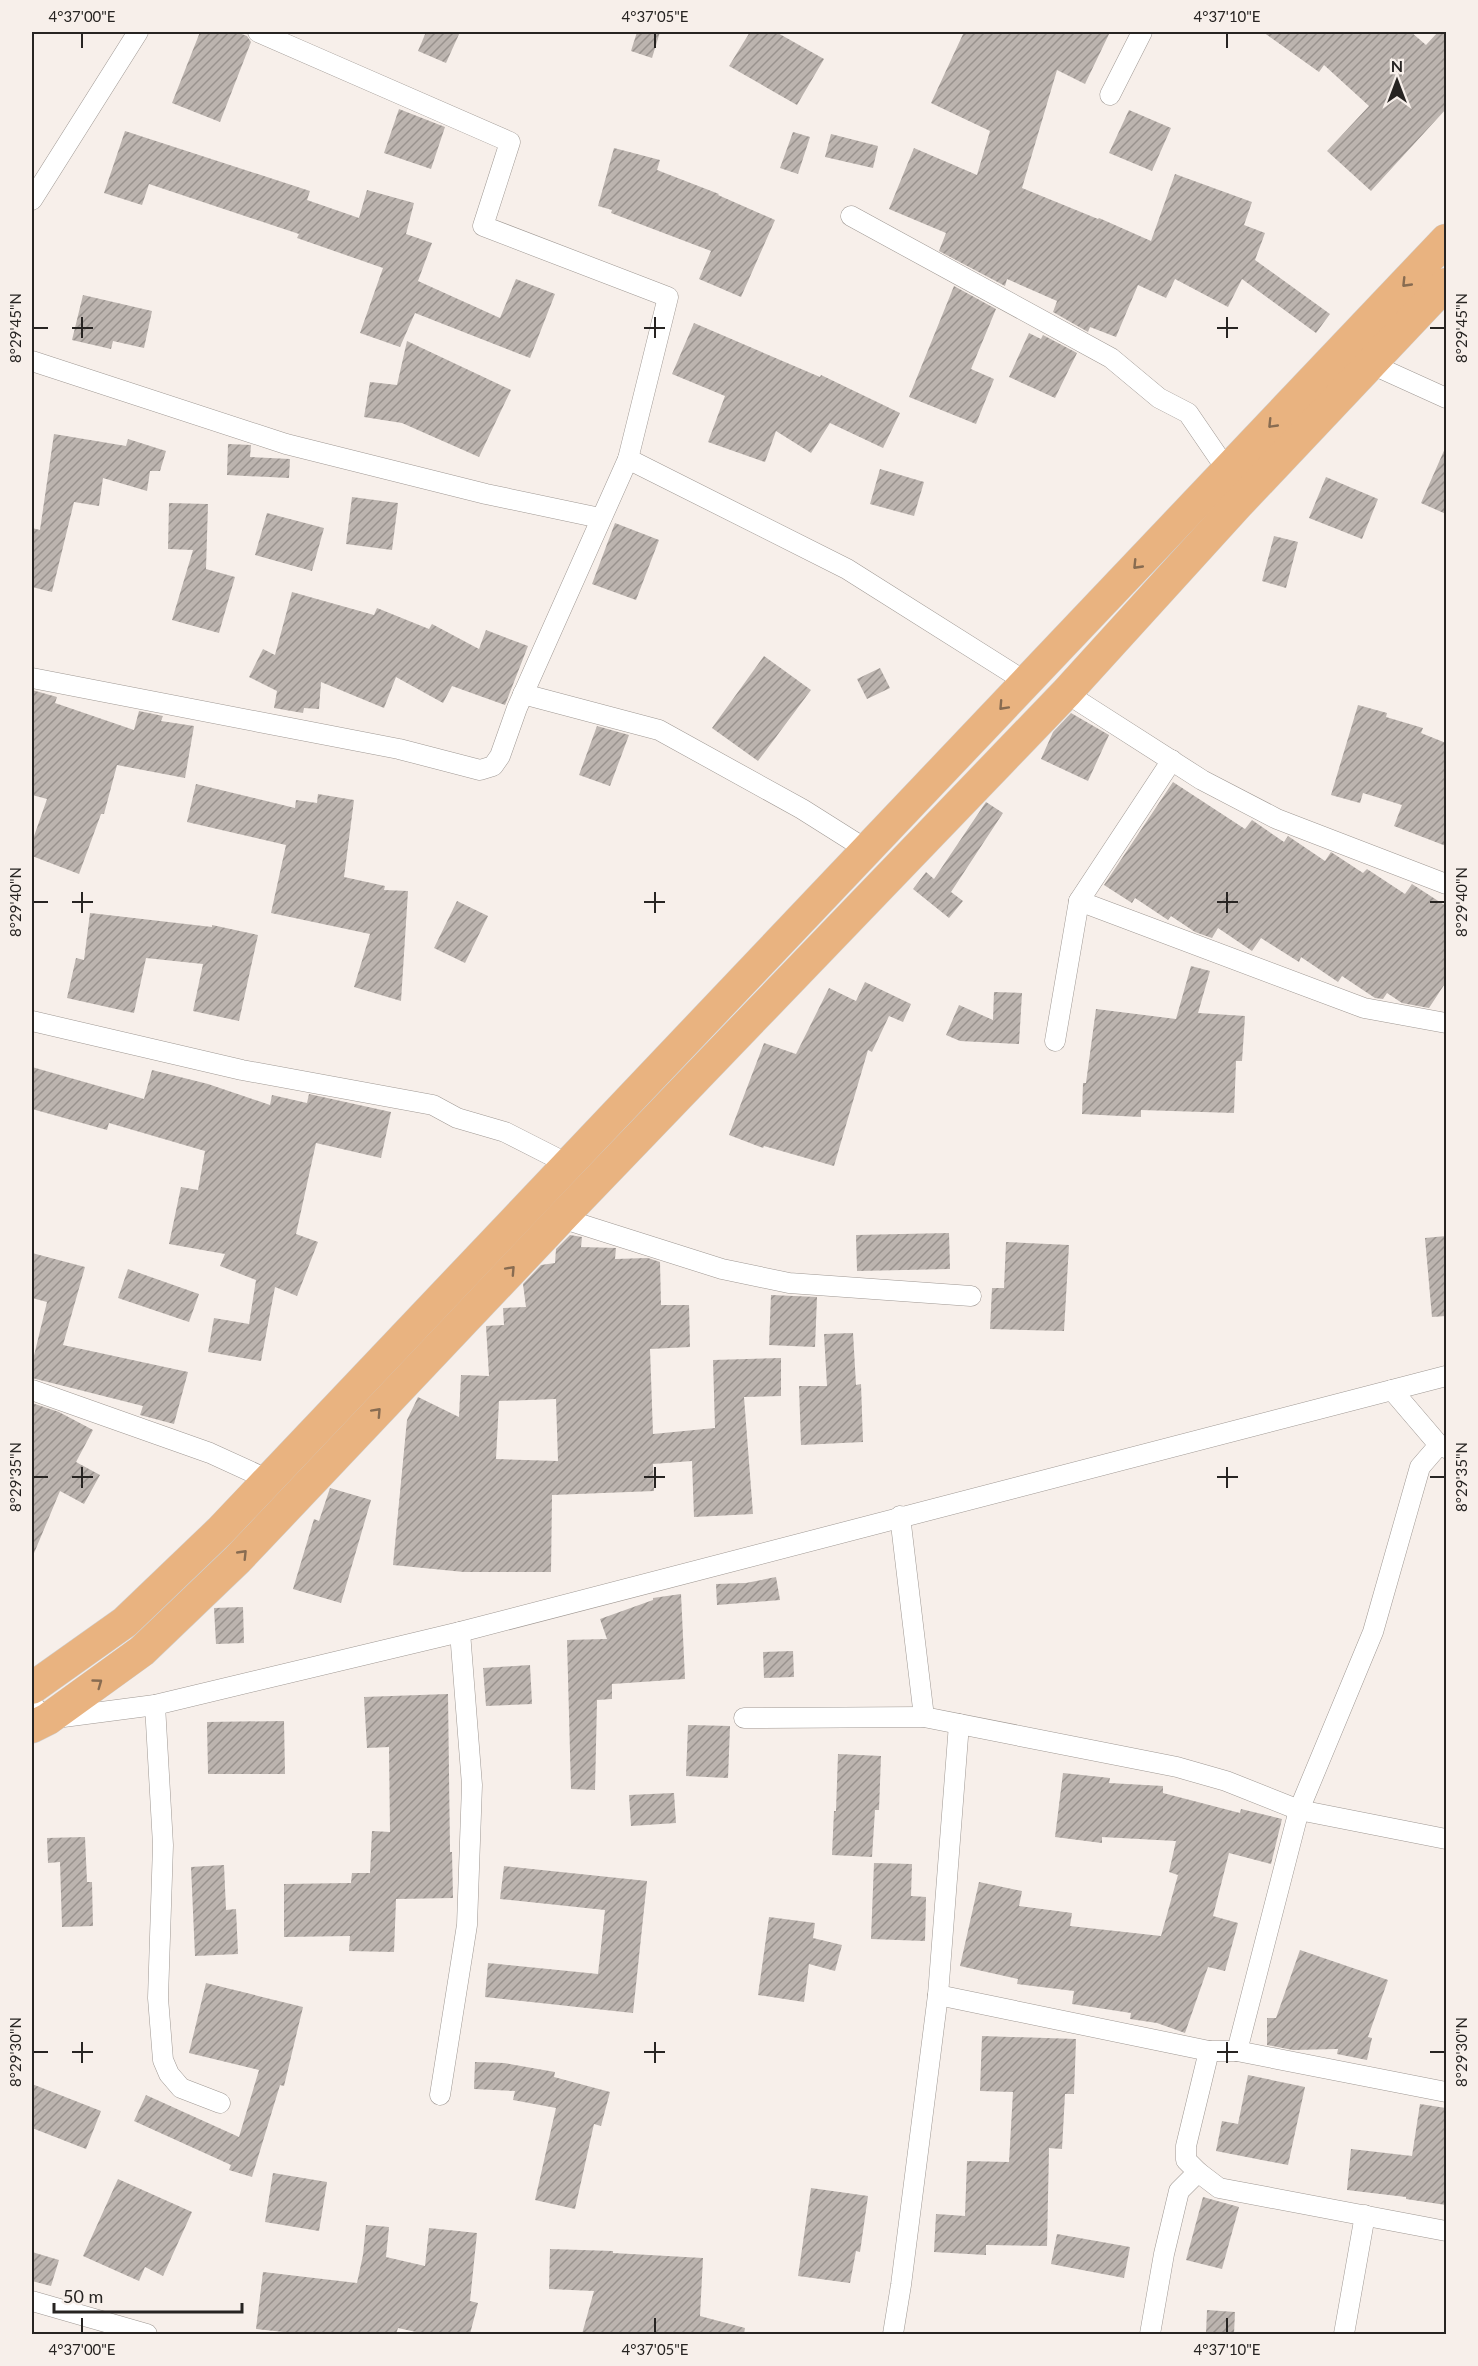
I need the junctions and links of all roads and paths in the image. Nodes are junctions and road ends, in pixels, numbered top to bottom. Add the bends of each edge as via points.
1 (138, 32) edge
2 (258, 32) edge
3 (1142, 32) edge
4 (1110, 95) dead end
5 (32, 200) edge
6 (851, 216) dead end
7 (1446, 240) edge
8 (1446, 284) edge
9 (1349, 343) junction
10 (32, 361) edge
11 (1371, 364) junction
12 (1446, 398) edge
13 (628, 459) junction
14 (1227, 470) junction
15 (600, 518) junction
16 (32, 678) edge
17 (1026, 682) junction
18 (1066, 693) junction
19 (524, 694) junction
20 (1172, 760) junction
21 (867, 850) junction
22 (1446, 884) edge
23 (1079, 901) junction
24 (32, 1021) edge
25 (1446, 1023) edge
26 (1055, 1041) dead end
27 (568, 1164) junction
28 (561, 1218) junction
29 (970, 1296) dead end
30 (1446, 1376) edge
31 (32, 1390) edge
32 (1392, 1390) junction
33 (1443, 1447) edge
34 (269, 1480) junction
35 (900, 1516) junction
36 (460, 1632) junction
37 (32, 1688) edge
38 (155, 1705) junction
39 (37, 1717) edge
40 (924, 1717) junction
41 (744, 1718) dead end
42 (959, 1724) junction
43 (1299, 1809) junction
44 (1446, 1839) edge
45 (938, 1995) junction
46 (1209, 2051) junction
47 (1237, 2051) junction
48 (1446, 2092) edge
49 (440, 2095) dead end
50 (220, 2103) dead end
51 (1198, 2172) junction
52 (1365, 2215) junction
53 (1446, 2231) edge
54 (32, 2301) edge
55 (147, 2334) edge
56 (893, 2334) edge
57 (1150, 2334) edge
58 (1344, 2334) edge

1 - 5 street
2 - 13 street via 510,142 483,226 668,297
3 - 4 street
6 - 14 street via 1112,358 1159,399 1188,413
7 -> 9 main road
8 - 11 main road
9 - 11 street
9 -> 14 main road
10 - 15 street via 286,444
11 - 12 street
11 - 18 main road
13 - 15 street
13 - 17 street via 847,569
14 -> 17 main road
15 - 19 street
16 - 19 street via 399,749 480,770 493,766 500,756
17 -> 21 main road
18 - 20 street
18 - 28 main road
19 - 21 street via 659,730 802,809
20 - 22 street via 1277,819
20 - 23 street
21 - 27 main road
23 - 25 street via 1364,1008
23 - 26 street
24 - 27 street via 242,1070 433,1105 458,1118 505,1132
27 - 34 main road
28 - 29 street via 722,1269 789,1283
39 -> 28 main road via 142,1651 238,1559
30 - 32 street
31 - 34 street via 210,1453
32 - 33 street
32 - 35 street
33 - 43 street via 1420,1467 1373,1632
34 - 37 main road via 125,1622
35 - 36 street
35 - 40 street
36 - 38 street
36 - 49 street via 472,1785 467,1925
38 - 39 street
38 - 50 street via 163,1845 158,1998 163,2060 181,2088
40 - 41 street
40 - 42 street
42 - 43 street via 1177,1767
42 - 45 street
43 - 44 street
43 - 47 street
45 - 46 street
45 - 56 street
46 - 47 street
46 - 51 street via 1186,2146 1186,2160
47 - 48 street
51 - 52 street via 1219,2188
51 - 57 street via 1179,2191
52 - 53 street
52 - 58 street
54 - 55 street

